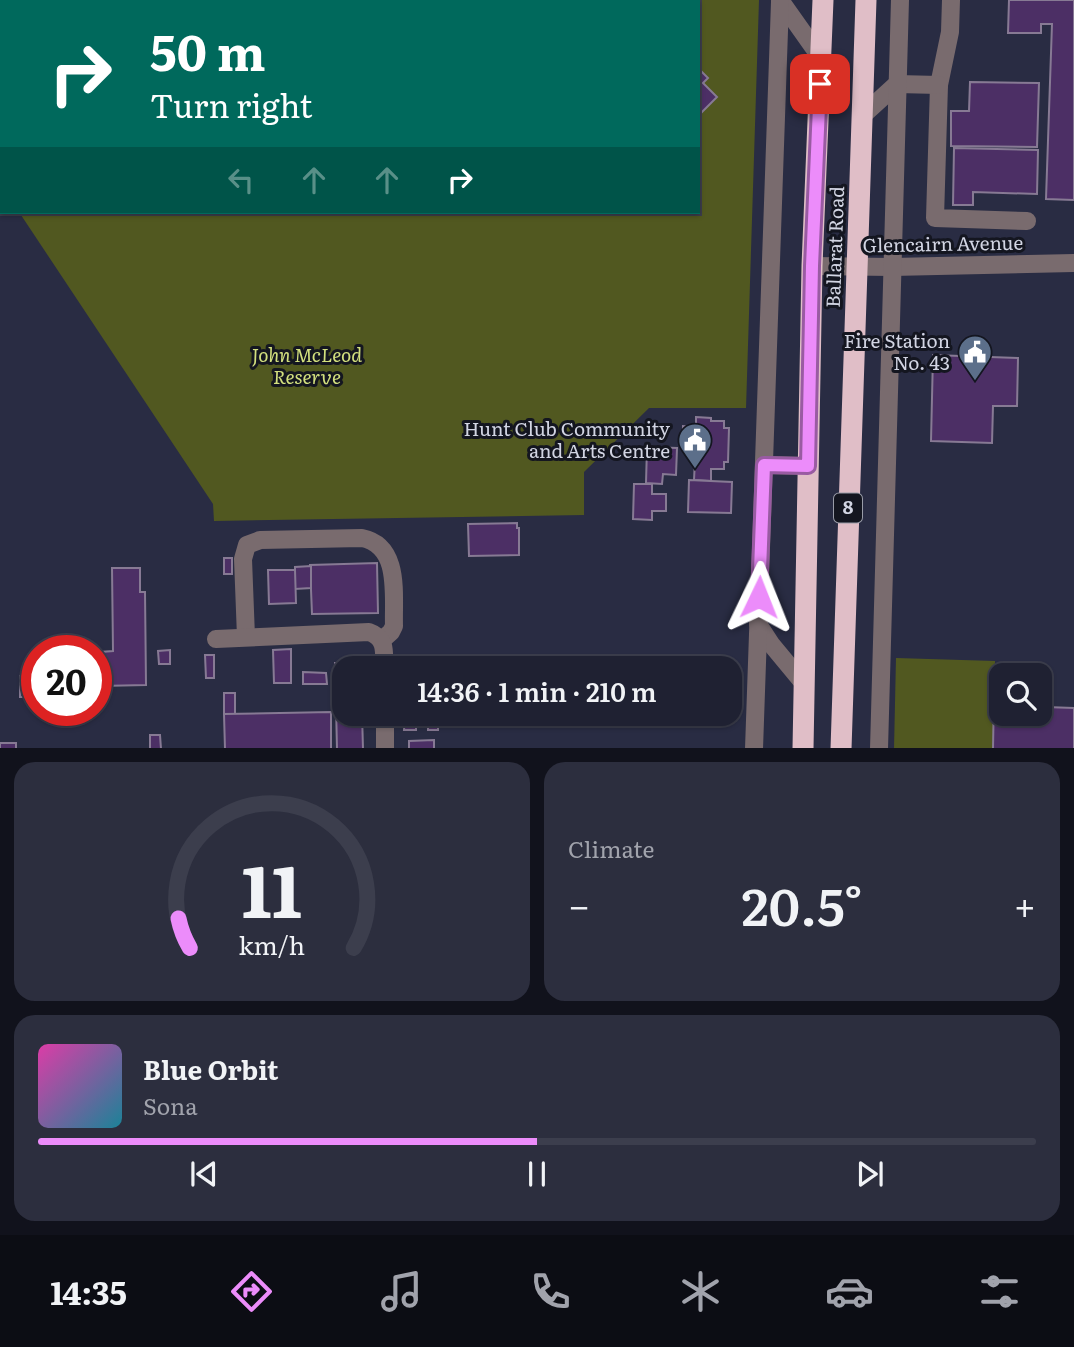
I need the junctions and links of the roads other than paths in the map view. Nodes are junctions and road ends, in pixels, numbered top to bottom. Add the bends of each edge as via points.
1 (822, 0) edge
2 (866, 0) edge
3 (900, 0) edge
4 (951, 0) edge
5 (780, 1) edge
6 (821, 58) junction
7 (898, 84) junction
8 (939, 85) junction
9 (863, 115) junction
10 (1027, 221) dead end
11 (1074, 264) edge
12 (812, 266) junction
13 (858, 267) junction
14 (892, 267) junction
15 (764, 465) junction
16 (808, 466) junction
17 (758, 624) junction
18 (246, 637) junction
19 (216, 639) dead end
20 (382, 640) junction
21 (383, 656) edge
22 (806, 685) junction
23 (385, 726) edge
24 (385, 748) edge
25 (754, 748) edge
26 (803, 748) edge
27 (841, 748) edge
28 (879, 748) edge

1 - 6 highway, Ballarat Road / 8
2 - 9 highway, Ballarat Road / 8
3 - 7 street
4 - 8 street
5 - 6 street
5 - 15 street
6 - 12 highway, Ballarat Road / 8
7 - 8 street
7 - 9 street
7 - 14 street
8 - 10 street via 935,218
9 - 13 highway, Ballarat Road / 8
11 - 14 street, Glencairn Avenue
12 - 13 street, Glencairn Avenue
12 - 16 highway, Ballarat Road / 8
13 - 14 street, Glencairn Avenue
13 - 27 highway, Ballarat Road / 8
14 - 28 street
15 - 16 street
15 - 17 street
16 - 22 highway, Ballarat Road / 8
17 - 22 street
17 - 25 street
18 - 19 street
18 - 20 street via 369,632
18 - 20 street via 243,559 247,545 260,540 362,538 380,546 392,568 394,625
20 - 21 street
22 - 26 highway, Ballarat Road / 8
23 - 24 street

